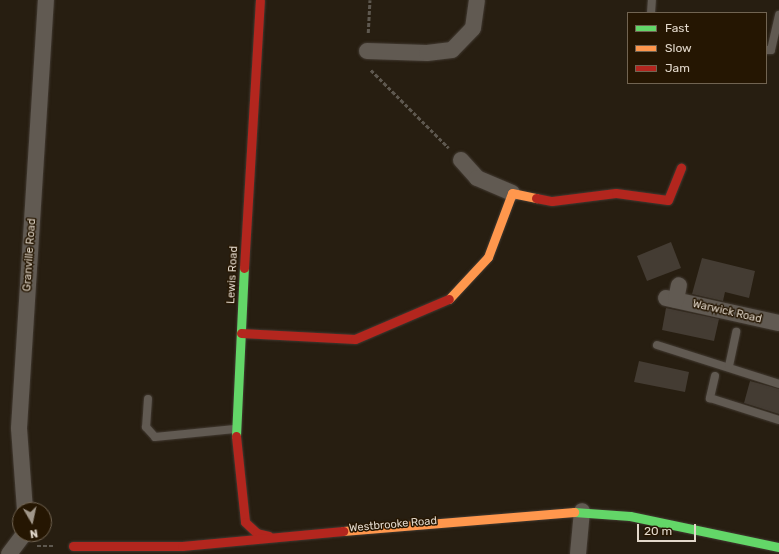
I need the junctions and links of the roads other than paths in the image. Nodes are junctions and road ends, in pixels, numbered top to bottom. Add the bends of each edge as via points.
1 (46, 0) edge
2 (260, 0) edge
3 (477, 0) edge
4 (652, 0) edge
5 (651, 12) edge
6 (779, 15) edge
7 (767, 50) edge
8 (367, 51) road end
9 (461, 160) road end
10 (681, 168) dead end
11 (512, 193) junction
12 (673, 294) dead end
13 (779, 324) edge
14 (242, 332) junction
15 (736, 332) dead end
16 (657, 345) dead end
17 (729, 366) junction
18 (715, 376) dead end
19 (779, 384) edge
20 (148, 399) dead end
21 (779, 420) edge
22 (236, 429) junction
23 (24, 502) edge
24 (582, 511) junction
25 (269, 536) junction
26 (73, 546) road end
27 (779, 547) edge
28 (183, 550) edge
29 (578, 554) edge

1 - 23 street, Granville Road via 19,428
2 - 14 street, Lewis Road
3 - 8 street via 473,28 452,50 427,53
4 - 5 lane
6 - 7 lane via 771,50
9 - 11 street via 477,178
10 - 11 street via 668,200 616,193 552,201
11 - 14 street via 488,257 467,284 428,312 355,339
12 - 13 street, Warwick Road
14 - 22 street, Lewis Road
15 - 17 lane
16 - 17 lane
17 - 19 lane
18 - 21 lane via 710,398
20 - 22 lane via 146,427 155,437
22 - 25 street, Lewis Road via 245,522 257,533
24 - 25 street, Westbrooke Road
24 - 27 street, Westbrooke Road via 630,516
24 - 29 street
25 - 28 street, Westbrooke Road
26 - 28 street, Westbrooke Road

